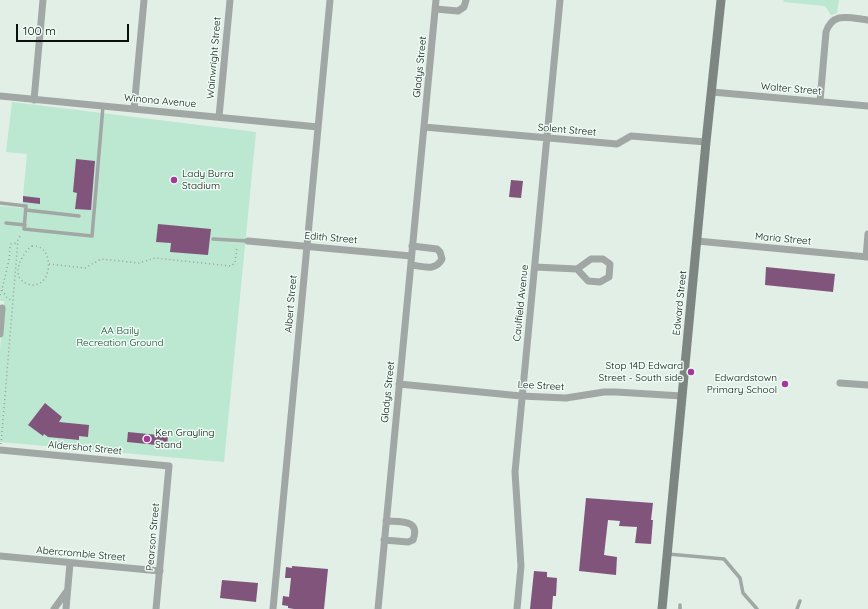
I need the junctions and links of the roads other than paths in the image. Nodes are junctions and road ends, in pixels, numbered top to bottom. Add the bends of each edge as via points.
1 (43, 0) edge
2 (144, 0) edge
3 (230, 0) edge
4 (330, 0) edge
5 (436, 0) edge
6 (466, 0) edge
7 (560, 0) edge
8 (722, 0) edge
9 (436, 9) junction
10 (868, 20) edge
11 (712, 92) junction
12 (0, 96) edge
13 (34, 100) junction
14 (820, 101) junction
15 (103, 106) junction
16 (868, 106) edge
17 (134, 109) junction
18 (219, 117) junction
19 (318, 127) junction
20 (424, 127) junction
21 (548, 138) junction
22 (706, 142) junction
23 (0, 203) edge
24 (26, 210) junction
25 (79, 216) dead end
26 (6, 223) dead end
27 (24, 227) junction
28 (868, 234) edge
29 (213, 239) dead end
30 (697, 241) junction
31 (248, 242) joint
32 (306, 246) junction
33 (412, 246) junction
34 (412, 256) junction
35 (867, 257) edge
36 (411, 266) junction
37 (535, 267) junction
38 (577, 269) junction
39 (2, 308) dead end
40 (0, 334) edge
41 (840, 383) dead end
42 (399, 384) junction
43 (868, 385) edge
44 (521, 396) junction
45 (682, 396) junction
46 (0, 450) edge
47 (169, 466) joint
48 (386, 521) junction
49 (384, 540) junction
50 (667, 554) junction
51 (0, 556) edge
52 (70, 563) junction
53 (160, 571) junction
54 (67, 591) junction
55 (800, 601) dead end
56 (54, 609) edge
57 (66, 609) edge
58 (156, 609) edge
59 (273, 609) edge
60 (378, 609) edge
61 (517, 609) edge
62 (662, 609) edge
63 (756, 609) edge
64 (797, 609) edge

1 - 13 street
2 - 17 street
3 - 18 street, Wainwright Street
4 - 19 street, Albert Street
5 - 9 street, Gladys Street
6 - 9 street via 464,7 458,11
7 - 21 street, Caulfield Avenue
8 - 11 street, Edward Street
9 - 20 street, Gladys Street
10 - 14 street via 840,17 829,25 826,32
11 - 14 street, Walter Street
11 - 22 street, Edward Street
12 - 13 street, Winona Avenue
13 - 15 street, Winona Avenue
14 - 16 street, Walter Street
15 - 17 street, Winona Avenue
15 - 27 lane via 92,236
17 - 18 street, Winona Avenue
18 - 19 street, Winona Avenue
19 - 32 street, Albert Street
20 - 21 street, Solent Street
20 - 33 street, Gladys Street
21 - 22 street, Solent Street via 617,144 631,136
21 - 37 street, Caulfield Avenue
22 - 30 street, Edward Street
23 - 24 lane via 26,206
24 - 25 lane
24 - 27 lane
26 - 27 lane
28 - 35 street
29 - 31 lane
30 - 35 street, Maria Street
30 - 45 street, Edward Street
31 - 32 street, Edith Street
32 - 34 street, Edith Street
32 - 59 street, Albert Street
33 - 34 street, Gladys Street
33 - 36 street via 436,249 442,259 434,267
34 - 36 street, Gladys Street
36 - 42 street, Gladys Street
37 - 38 street
37 - 44 street, Caulfield Avenue
38 - 38 street via 588,281 600,282 609,277 610,264 603,259 591,259
39 - 40 street
41 - 43 street
42 - 44 street, Lee Street
42 - 48 street, Gladys Street
44 - 45 street, Lee Street via 566,398 616,392
44 - 61 street, Caulfield Avenue via 515,472 521,566
45 - 50 street, Edward Street
46 - 47 street, Aldershot Street
47 - 53 street, Pearson Street
48 - 49 street, Gladys Street
48 - 49 street via 411,524 416,533 413,540 408,542
49 - 60 street, Gladys Street
50 - 62 street, Edward Street
50 - 63 lane via 724,560 740,578 743,593
51 - 52 street, Abercrombie Street
52 - 53 street, Abercrombie Street
52 - 54 street
53 - 58 street, Pearson Street
54 - 56 street
54 - 57 street
55 - 64 lane

